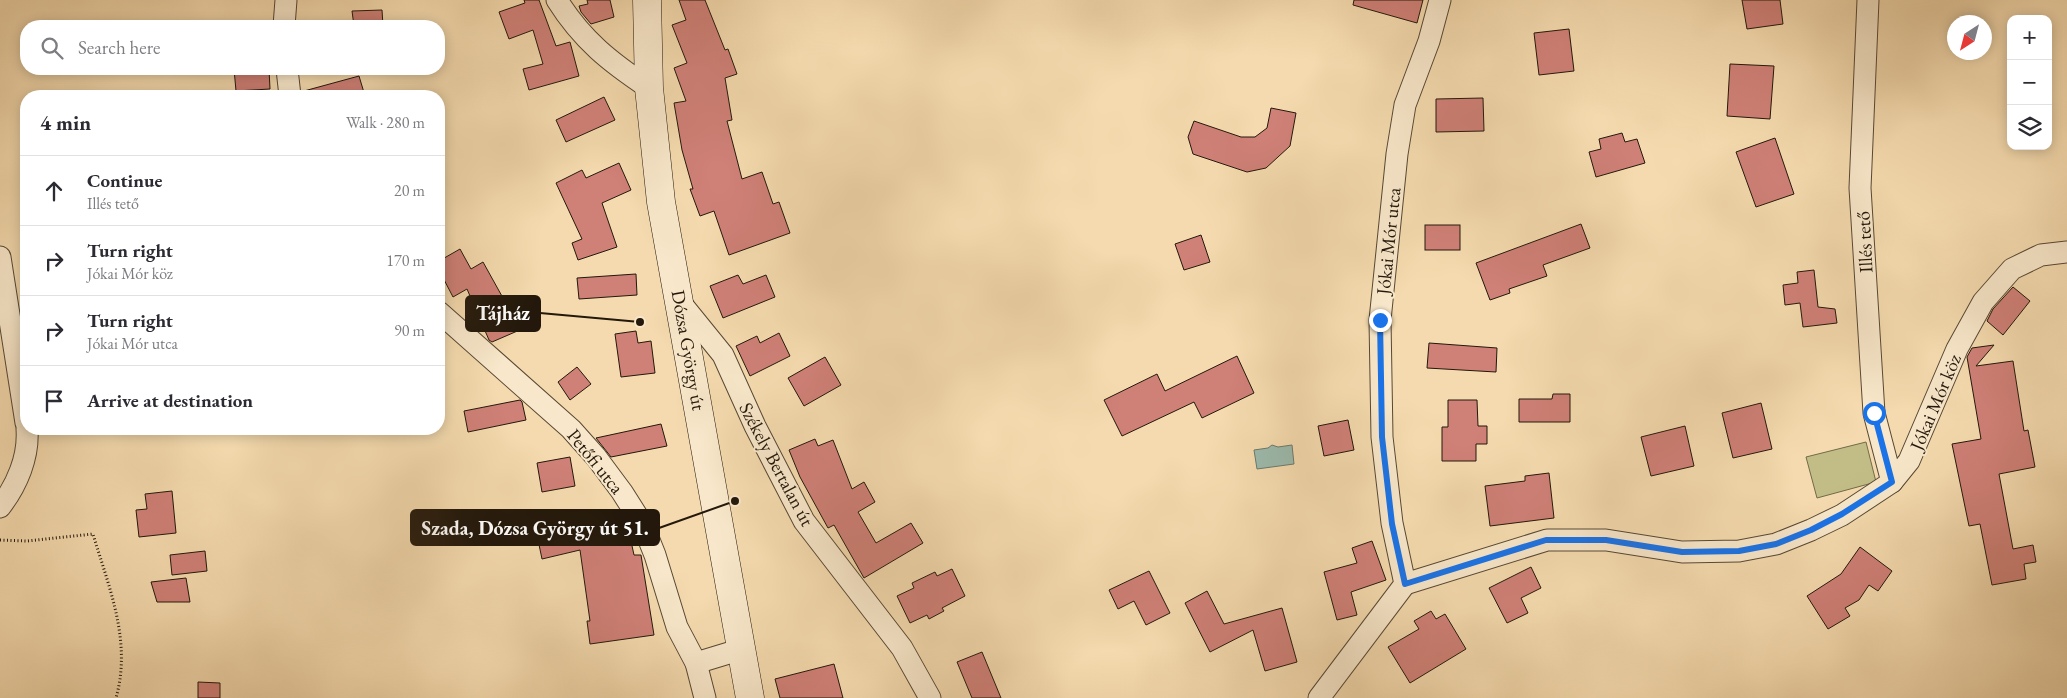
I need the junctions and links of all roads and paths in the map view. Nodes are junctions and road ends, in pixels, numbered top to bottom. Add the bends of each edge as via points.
1 (286, 0) edge
2 (557, 0) edge
3 (646, 0) edge
4 (1440, 0) edge
5 (1868, 0) edge
6 (284, 20) edge
7 (288, 75) edge
8 (648, 88) junction
9 (289, 90) edge
10 (2067, 252) edge
11 (0, 257) edge
12 (680, 302) junction
13 (445, 317) edge
14 (20, 385) edge
15 (26, 435) edge
16 (1892, 482) junction
17 (0, 508) edge
18 (0, 540) edge
19 (1405, 584) junction
20 (742, 649) junction
21 (696, 663) junction
22 (116, 698) edge
23 (706, 698) edge
24 (750, 698) edge
25 (930, 698) edge
26 (1319, 698) edge

1 - 6 street
2 - 8 street via 592,46
3 - 8 main road, Dózsa György út
4 - 19 street, Jókai Mór utca via 1429,41 1405,105 1380,320 1382,437 1392,524
5 - 16 street, Illés tető via 1860,188 1874,413
7 - 9 street
8 - 12 main road, Dózsa György út via 661,202
10 - 16 street, Jókai Mór köz via 2042,255 2012,269 1983,302 1957,349 1909,461
11 - 14 street
12 - 20 main road, Dózsa György út
12 - 25 street, Székely Bertalan út via 723,355 804,521 902,648
13 - 21 street, Petőfi utca via 571,429 622,492 644,525 677,627
15 - 17 street via 24,462 16,484
16 - 19 street, Jókai Mór köz via 1842,514 1776,544 1739,551 1682,552 1606,540 1546,540
18 - 22 path via 26,541 93,534 117,612 122,644 123,664
19 - 26 street
20 - 21 street
20 - 24 main road, Dózsa György út
21 - 23 street

